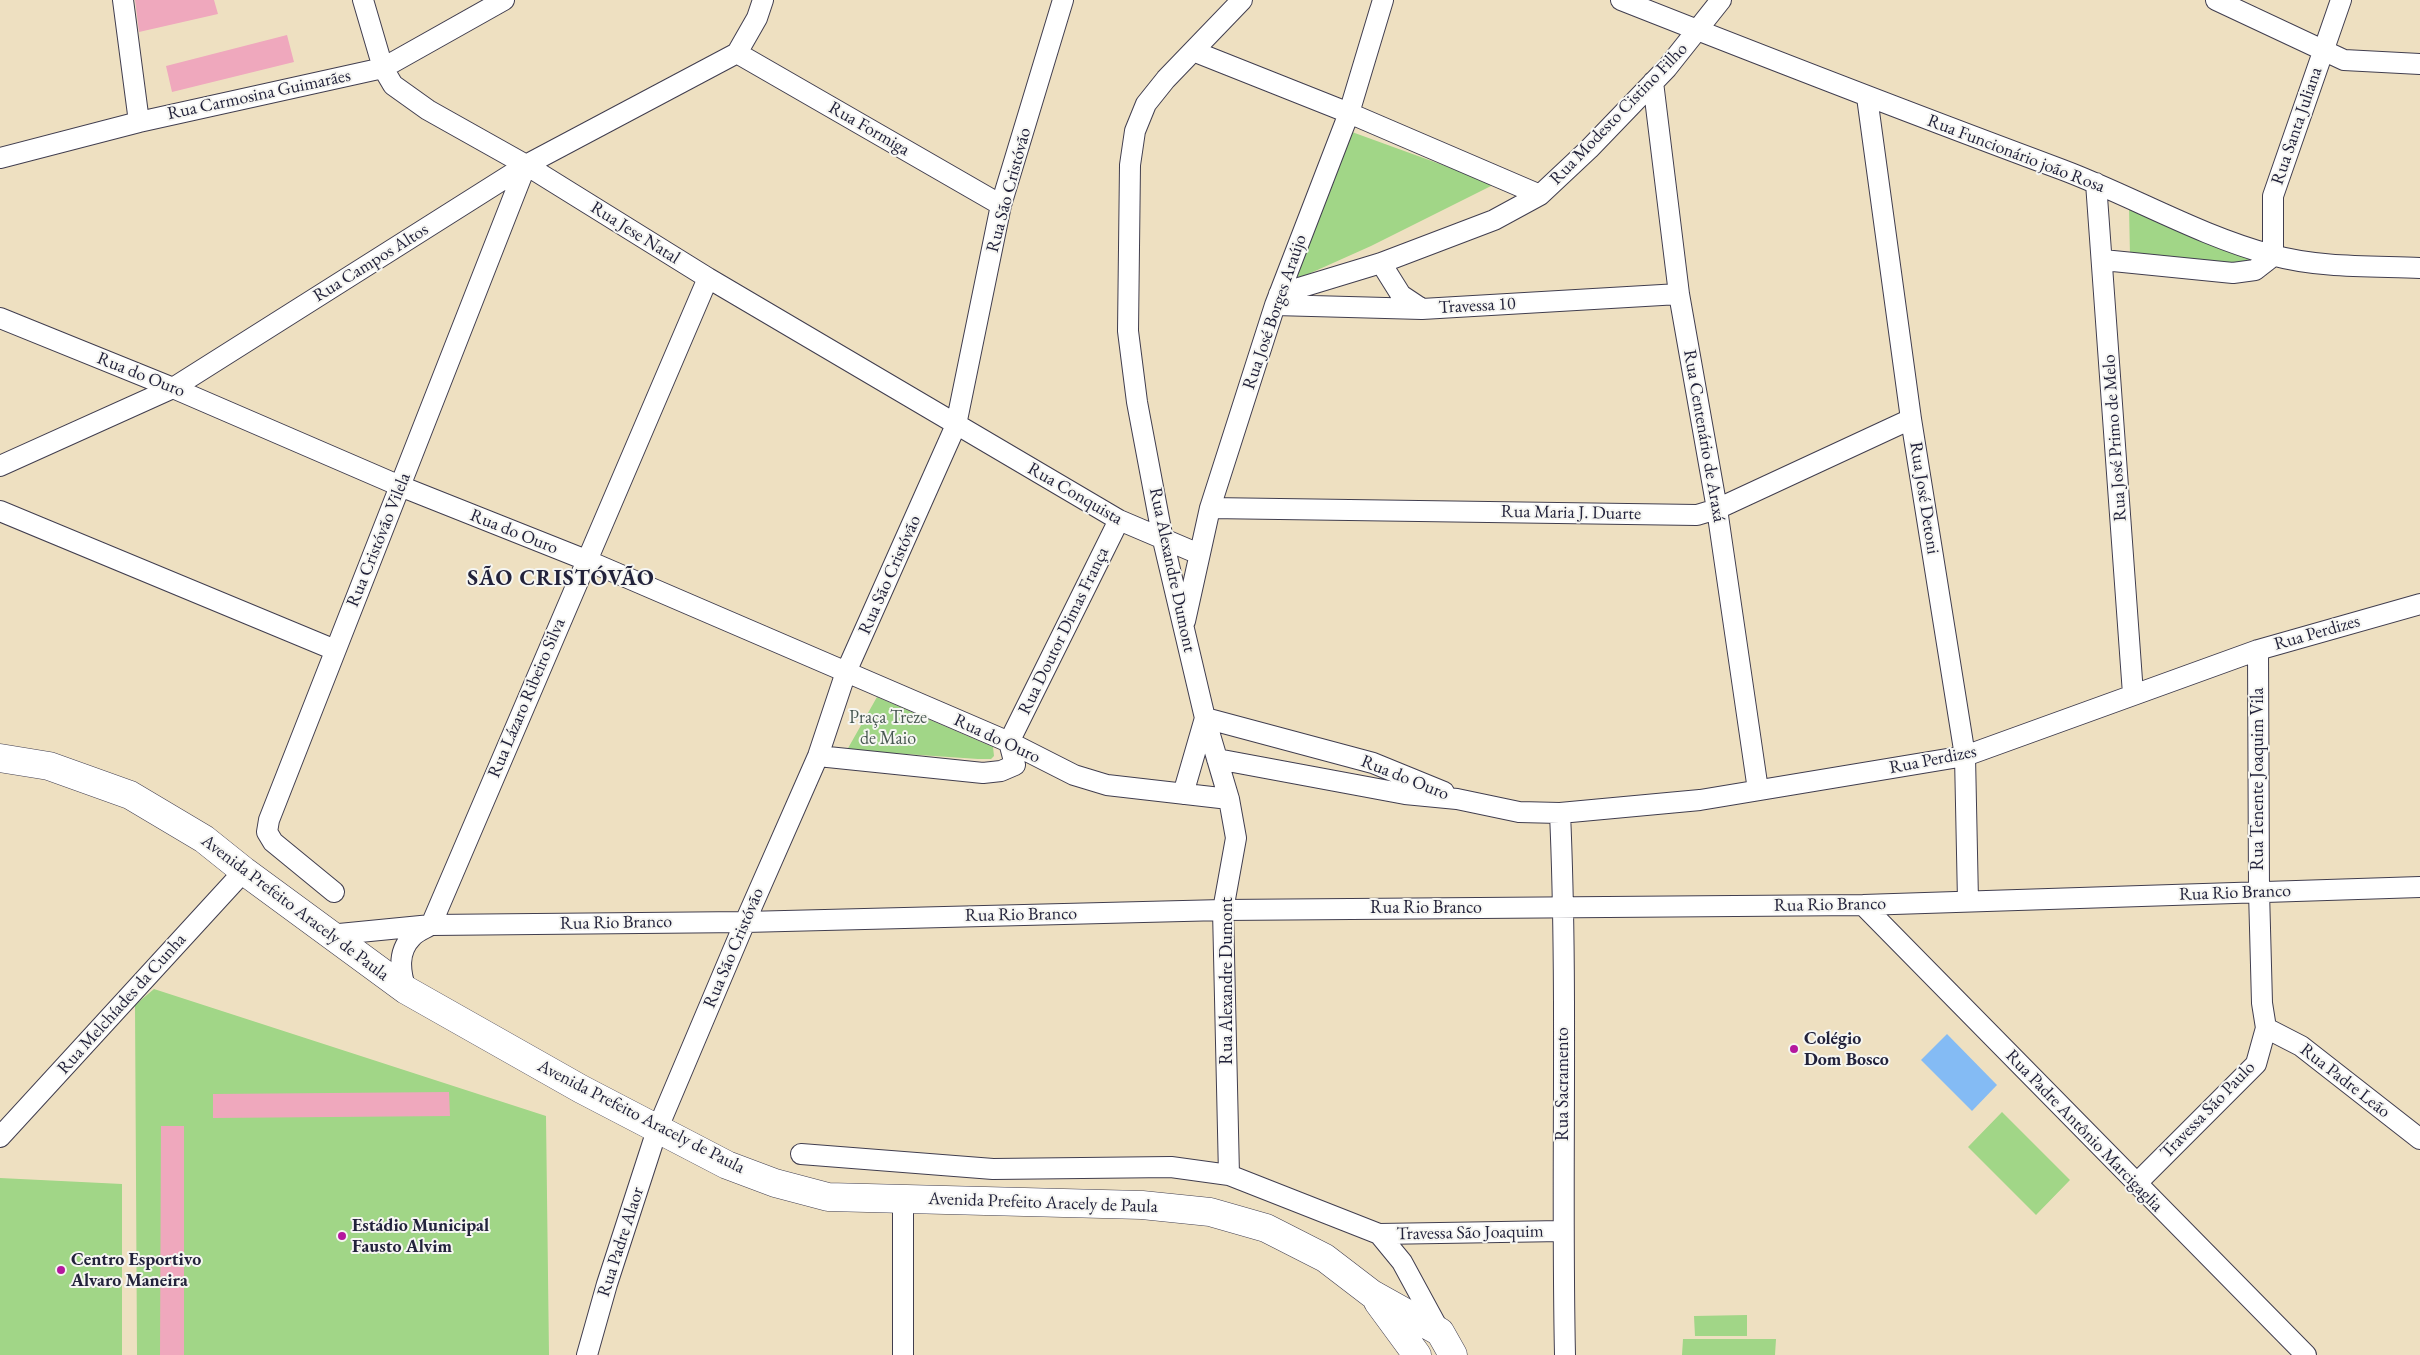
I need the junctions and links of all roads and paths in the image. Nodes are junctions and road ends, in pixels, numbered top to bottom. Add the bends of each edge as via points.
1 (123, 0) edge
2 (363, 0) edge
3 (504, 0) edge
4 (763, 0) edge
5 (1063, 0) edge
6 (1242, 0) edge
7 (1383, 0) edge
8 (1621, 0) edge
9 (1721, 0) edge
10 (2216, 0) edge
11 (2341, 0) edge
12 (1697, 30) junction
13 (2324, 50) junction
14 (1193, 51) junction
15 (737, 53) junction
16 (2420, 64) edge
17 (383, 68) junction
18 (1653, 82) junction
19 (1866, 97) junction
20 (1349, 113) junction
21 (139, 122) junction
22 (0, 158) edge
23 (526, 165) junction
24 (2096, 183) junction
25 (1540, 195) junction
26 (1002, 205) junction
27 (2273, 256) junction
28 (2103, 260) junction
29 (1381, 263) junction
30 (2420, 268) edge
31 (708, 278) junction
32 (1679, 294) junction
33 (1277, 300) junction
34 (1422, 310) junction
35 (0, 318) edge
36 (173, 388) junction
37 (1912, 419) junction
38 (956, 425) junction
39 (0, 466) edge
40 (400, 486) junction
41 (1210, 508) junction
42 (1717, 509) junction
43 (0, 511) edge
44 (1118, 520) junction
45 (1163, 540) junction
46 (1199, 554) junction
47 (586, 560) junction
48 (2420, 604) edge
49 (1184, 628) junction
50 (336, 650) junction
51 (2258, 650) junction
52 (846, 672) junction
53 (2133, 694) junction
54 (1205, 718) junction
55 (1009, 742) junction
56 (818, 756) junction
57 (1965, 756) junction
58 (0, 758) edge
59 (1217, 759) junction
60 (1758, 790) junction
61 (1183, 794) junction
62 (1229, 798) junction
63 (1457, 799) junction
64 (1560, 813) junction
65 (244, 871) junction
66 (2420, 887) edge
67 (334, 892) dead end
68 (2259, 892) junction
69 (1968, 901) junction
70 (1863, 905) junction
71 (1564, 908) junction
72 (1224, 910) junction
73 (745, 922) junction
74 (431, 925) junction
75 (329, 935) junction
76 (406, 990) junction
77 (2266, 1028) junction
78 (656, 1130) junction
79 (0, 1137) edge
80 (2420, 1140) edge
81 (801, 1154) dead end
82 (1229, 1175) junction
83 (2136, 1184) junction
84 (904, 1198) junction
85 (1562, 1231) junction
86 (1379, 1234) junction
87 (1372, 1294) junction
88 (1447, 1344) edge
89 (586, 1355) edge
90 (904, 1355) edge
91 (1417, 1355) edge
92 (1565, 1355) edge
93 (2306, 1355) edge

1 - 21 street
2 - 17 street, Rua Jese Natal
3 - 17 street, Rua Carmosina Guimarães
4 - 15 street via 758,18
5 - 26 street, Rua São Cristóvão
6 - 14 street, Rua Alexandre Dumont
7 - 20 street, Rua José Borges Araújo
8 - 12 street, Rua Funcionário joão Rosa
9 - 12 street, Rua Modesto Cistino Filho
10 - 13 street
11 - 13 street, Rua Santa Juliana
12 - 18 street, Rua Modesto Cistino Filho
12 - 19 street, Rua Funcionário joão Rosa
13 - 16 street via 2344,60
13 - 27 street, Rua Santa Juliana via 2273,196
14 - 20 street
14 - 45 street, Rua Alexandre Dumont via 1146,104 1135,132 1130,165 1128,331 1137,402
15 - 23 street, Rua Campos Altos
15 - 26 street, Rua Formiga
17 - 21 street, Rua Carmosina Guimarães
17 - 23 street, Rua Jese Natal via 393,86 428,110
18 - 25 street, Rua Modesto Cistino Filho via 1590,150
18 - 32 street, Rua Centenário de Araxá
19 - 24 street, Rua Funcionário joão Rosa
19 - 37 street, Rua José Detoni
20 - 25 street
20 - 33 street, Rua José Borges Araújo
21 - 22 street, Rua Carmosina Guimarães
23 - 31 street, Rua Jese Natal
23 - 36 street, Rua Campos Altos
23 - 40 street, Rua Cristóvão Vilela
24 - 27 street, Rua Funcionário joão Rosa via 2234,244
24 - 28 street, Rua José Primo de Melo
25 - 29 street, Rua Modesto Cistino Filho via 1494,220
26 - 38 street, Rua São Cristóvão
27 - 28 street via 2256,270 2232,274
27 - 30 street, Rua Funcionário joão Rosa via 2349,266
28 - 53 street, Rua José Primo de Melo
29 - 33 street, Rua Modesto Cistino Filho
29 - 34 street via 1401,294
31 - 38 street, Rua Jese Natal
31 - 47 street, Rua Lázaro Ribeiro Silva
32 - 34 street, Travessa 10
32 - 42 street, Rua Centenário de Araxá
33 - 34 street, Travessa 10
33 - 41 street, Rua José Borges Araújo
35 - 36 street, Rua do Ouro
36 - 39 street, Rua Campos Altos
36 - 40 street, Rua do Ouro
37 - 42 street, Rua Maria J. Duarte
37 - 57 street, Rua José Detoni
38 - 44 street, Rua Conquista
38 - 52 street, Rua São Cristóvão
40 - 47 street, Rua do Ouro
40 - 50 street, Rua Cristóvão Vilela
41 - 42 street, Rua Maria J. Duarte via 1697,515
41 - 46 street, Rua José Borges Araújo
42 - 60 street, Rua Centenário de Araxá
43 - 50 street
44 - 45 street, Rua Conquista
44 - 55 street, Rua Doutor Dimas França
45 - 46 street, Rua Conquista
45 - 49 street, Rua Alexandre Dumont
46 - 49 street, Rua José Borges Araújo
47 - 52 street, Rua do Ouro
47 - 74 street, Rua Lázaro Ribeiro Silva
48 - 51 street, Rua Perdizes
49 - 54 street, Rua Alexandre Dumont
50 - 67 street, Rua Cristóvão Vilela via 273,806 267,832 273,842
51 - 53 street, Rua Perdizes
51 - 68 street, Rua Tenente Joaquim Vila
52 - 55 street, Rua do Ouro
52 - 56 street, Rua São Cristóvão
53 - 57 street, Rua Perdizes
54 - 59 street, Rua Alexandre Dumont
54 - 61 street
54 - 63 street, Rua do Ouro via 1373,763
55 - 56 street via 1015,765 983,773
55 - 61 street, Rua do Ouro via 1074,775 1107,784
56 - 73 street, Rua São Cristóvão
57 - 60 street, Rua Perdizes
57 - 69 street, Rua José Detoni
58 - 65 main road, Avenida Prefeito Aracely de Paula via 49,766 130,795 204,839
59 - 62 street, Rua Alexandre Dumont
59 - 63 street, Rua do Ouro via 1405,794
60 - 64 street, Rua Perdizes via 1690,801
61 - 62 street, Rua do Ouro
62 - 72 street, Rua Alexandre Dumont via 1236,838
63 - 64 street, Rua Perdizes via 1519,812
64 - 71 street, Rua Sacramento
65 - 75 main road, Avenida Prefeito Aracely de Paula
65 - 79 street, Rua Melchíades da Cunha
66 - 68 street, Rua Rio Branco
68 - 69 street, Rua Rio Branco
68 - 77 street, Rua Tenente Joaquim Vila via 2262,1003
69 - 70 street, Rua Rio Branco
70 - 71 street, Rua Rio Branco
70 - 83 street, Rua Padre Antônio Marcigaglia
71 - 72 street, Rua Rio Branco
71 - 85 street, Rua Sacramento
72 - 73 street, Rua Rio Branco
72 - 82 street, Rua Alexandre Dumont
73 - 74 street, Rua Rio Branco
73 - 78 street, Rua São Cristóvão
74 - 75 street, Rua Rio Branco
74 - 76 street via 412,936 402,956 400,973
75 - 76 main road, Avenida Prefeito Aracely de Paula
76 - 78 main road, Avenida Prefeito Aracely de Paula
77 - 80 street, Rua Padre Leão via 2301,1046
77 - 83 street, Travessa São Paulo via 2256,1064
78 - 84 main road, Avenida Prefeito Aracely de Paula via 727,1165 774,1183 828,1197
78 - 89 street, Rua Padre Alaor
81 - 82 street, Avenida Prefeito Aracely de Paula via 993,1169 1171,1167
82 - 86 street, Avenida Prefeito Aracely de Paula
83 - 93 street, Rua Padre Antônio Marcigaglia
84 - 87 main road, Avenida Prefeito Aracely de Paula via 1142,1205 1210,1212 1266,1228 1325,1258
84 - 90 street
85 - 86 street, Travessa São Joaquim
85 - 92 street, Rua Sacramento
86 - 88 street, Avenida Prefeito Aracely de Paula via 1402,1262
87 - 88 main road, Avenida Prefeito Aracely de Paula
87 - 91 main road, Avenida Prefeito Aracely de Paula

